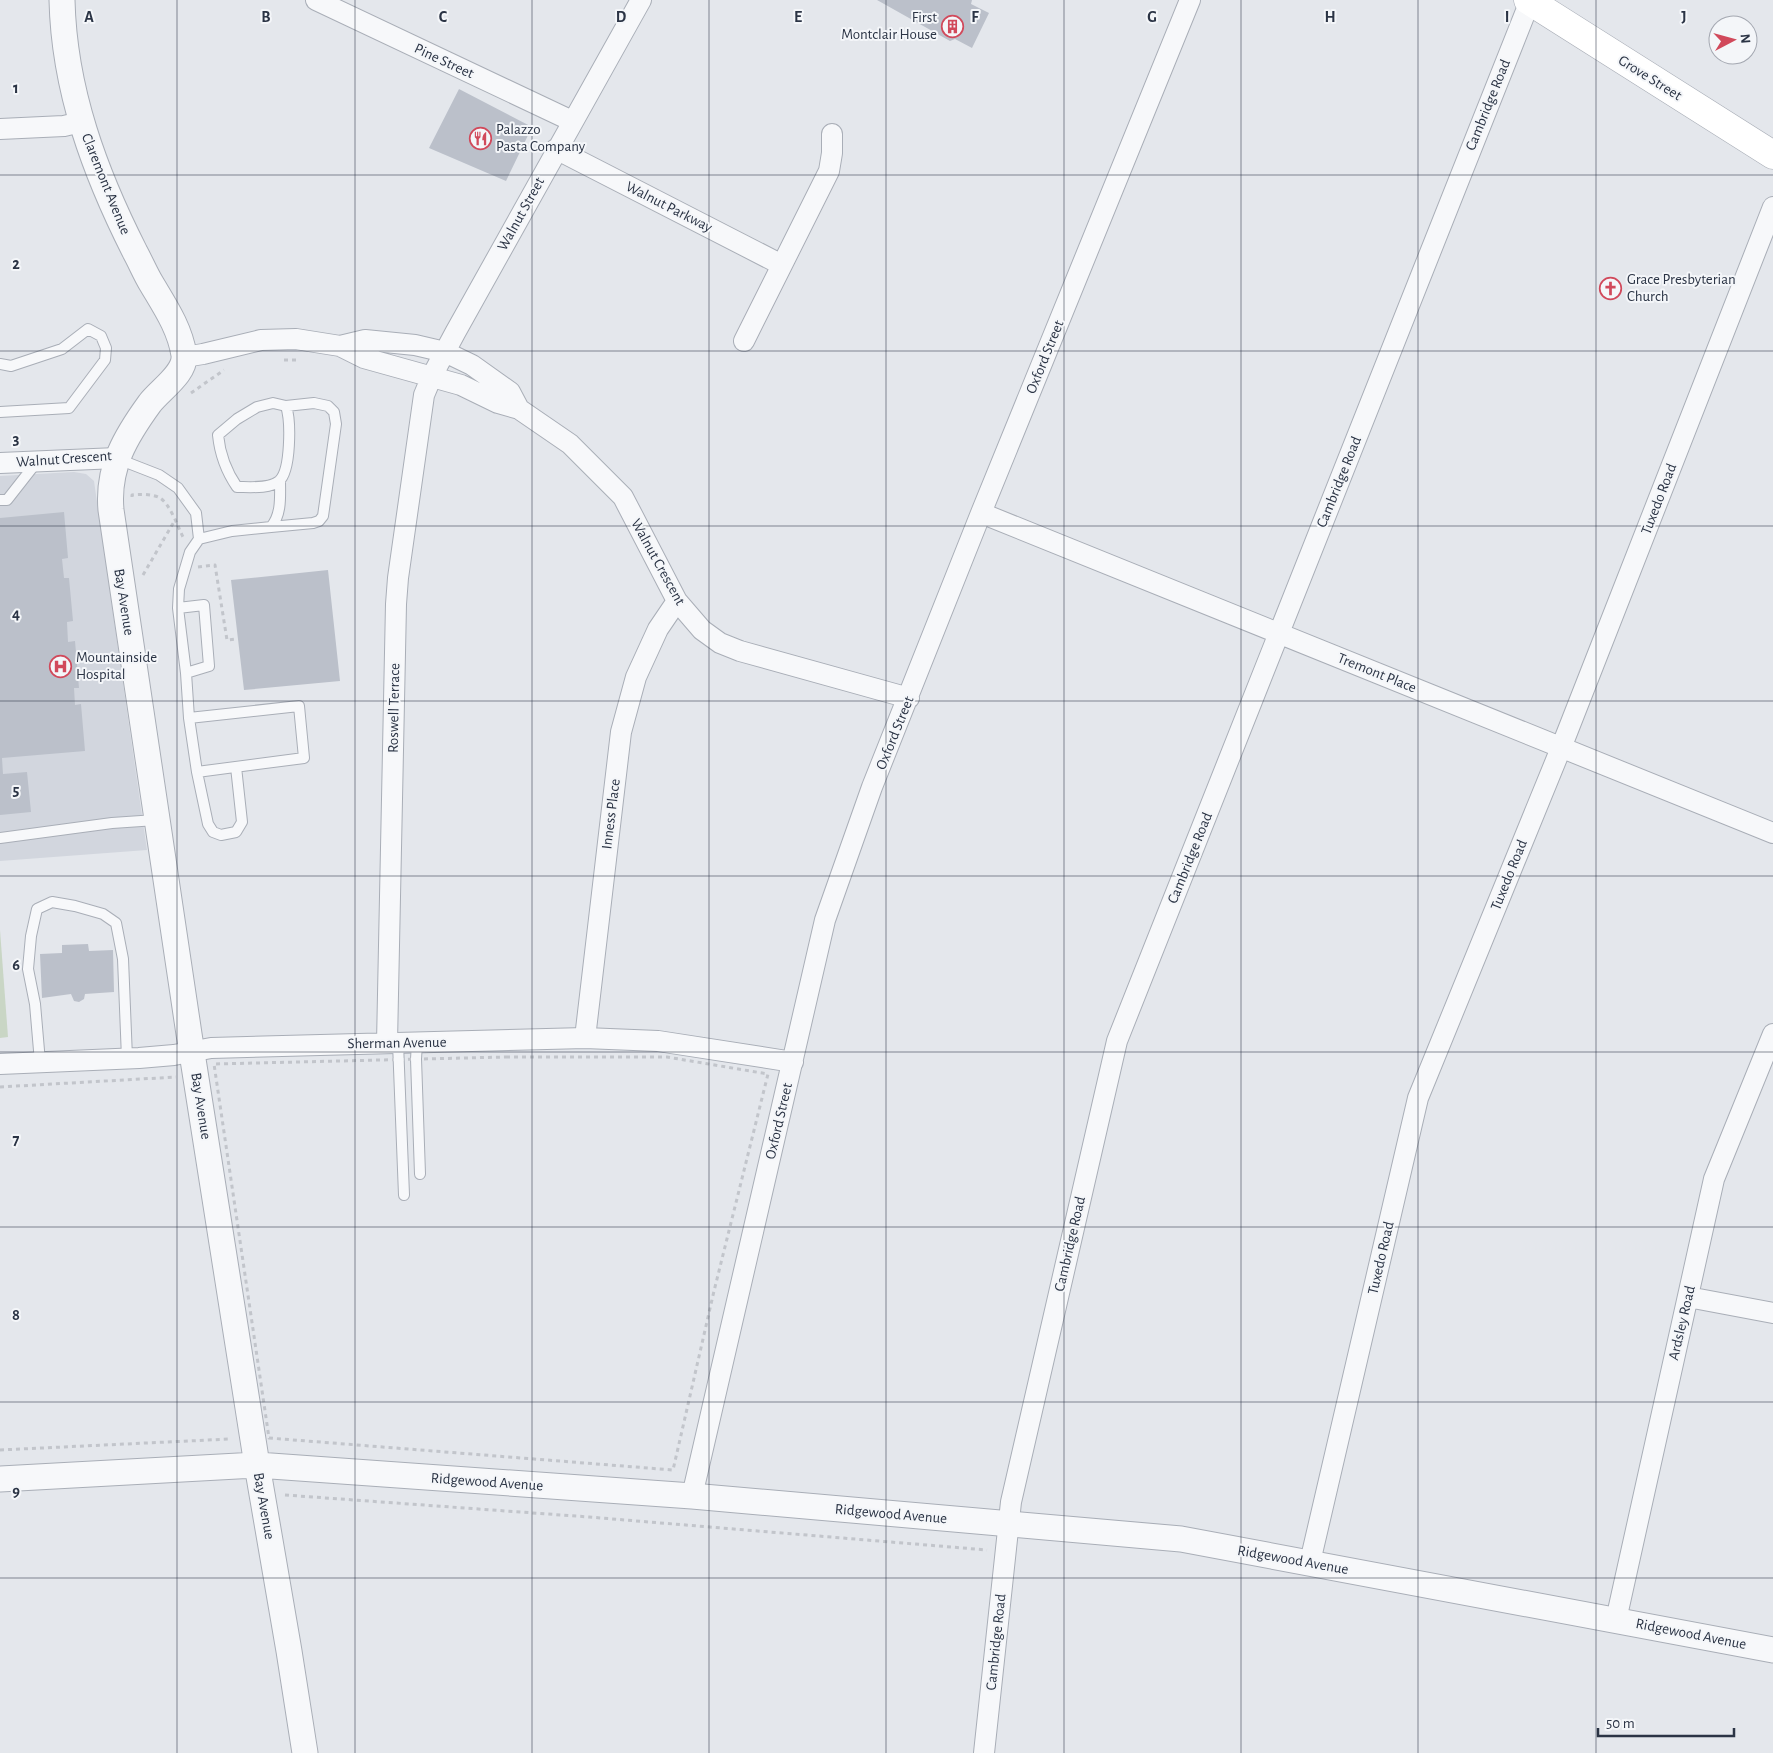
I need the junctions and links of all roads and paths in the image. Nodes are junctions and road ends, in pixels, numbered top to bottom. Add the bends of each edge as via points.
1 (62, 0) edge
2 (316, 0) edge
3 (641, 0) edge
4 (1190, 0) edge
5 (1529, 1) edge
6 (572, 121) junction
7 (81, 122) junction
8 (0, 129) edge
9 (832, 134) dead end
10 (556, 150) junction
11 (1773, 156) edge
12 (1773, 207) edge
13 (782, 265) junction
14 (744, 341) dead end
15 (340, 346) junction
16 (444, 352) junction
17 (184, 357) junction
18 (278, 360) dead end
19 (303, 360) dead end
20 (0, 364) edge
21 (226, 368) dead end
22 (432, 376) junction
23 (187, 396) dead end
24 (286, 406) junction
25 (519, 409) junction
26 (0, 412) edge
27 (117, 458) junction
28 (37, 461) junction
29 (0, 463) edge
30 (280, 480) junction
31 (0, 500) edge
32 (133, 504) dead end
33 (981, 513) junction
34 (175, 520) junction
35 (271, 527) junction
36 (199, 538) junction
37 (185, 542) dead end
38 (196, 564) dead end
39 (141, 566) dead end
40 (143, 575) junction
41 (144, 584) dead end
42 (677, 601) junction
43 (178, 608) junction
44 (1279, 634) junction
45 (237, 639) dead end
46 (186, 672) junction
47 (909, 698) junction
48 (189, 718) junction
49 (1561, 748) junction
50 (236, 767) junction
51 (197, 772) junction
52 (157, 820) junction
53 (1773, 832) edge
54 (0, 838) edge
55 (1773, 1034) edge
56 (585, 1038) junction
57 (404, 1050) junction
58 (192, 1052) junction
59 (127, 1058) junction
60 (40, 1062) junction
61 (792, 1062) junction
62 (0, 1064) edge
63 (178, 1077) dead end
64 (0, 1087) edge
65 (420, 1174) dead end
66 (404, 1195) dead end
67 (1688, 1297) junction
68 (1773, 1313) edge
69 (229, 1430) dead end
70 (0, 1450) edge
71 (256, 1465) junction
72 (0, 1479) edge
73 (692, 1496) junction
74 (286, 1504) dead end
75 (1008, 1525) junction
76 (986, 1559) dead end
77 (1310, 1562) junction
78 (1616, 1620) junction
79 (1773, 1650) edge
80 (305, 1753) edge
81 (984, 1753) edge

1 - 7 street, Claremont Avenue via 65,47
2 - 6 street, Pine Street
3 - 6 street, Walnut Street
4 - 33 street, Oxford Street
5 - 11 main road, Grove Street
5 - 44 street, Cambridge Road
6 - 10 street, Walnut Street
7 - 8 street via 64,126
7 - 17 street, Claremont Avenue via 117,215 176,326
9 - 13 street via 829,171
10 - 13 street, Walnut Parkway
10 - 16 street, Walnut Street
12 - 49 street, Tuxedo Road
13 - 14 street
15 - 16 street, Walnut Crescent via 366,340 415,345
15 - 17 street, Walnut Crescent via 296,340 261,340
15 - 22 street, Walnut Crescent via 364,358
16 - 22 street, Walnut Street
16 - 25 street, Walnut Crescent via 472,365 510,392
17 - 27 street, Walnut Crescent via 183,366 151,402
18 - 19 path
20 - 26 lane via 11,366 62,349 88,329 101,336 106,348 104,360 68,408
21 - 23 path
22 - 25 street, Walnut Crescent
22 - 57 street, Roswell Terrace via 423,403 396,604
24 - 30 lane via 289,423 287,465
24 - 30 lane via 272,403 257,407 218,435 223,461 237,487 265,486
24 - 35 lane via 314,403 328,406 334,412 336,424 320,521
25 - 42 street, Walnut Crescent via 570,444 623,497
27 - 28 street, Walnut Crescent
27 - 36 lane via 160,476 178,488 196,513
27 - 52 street, Bay Avenue via 109,492 110,510
28 - 29 street, Walnut Crescent
28 - 31 lane via 7,500
30 - 35 lane via 280,506 276,522
32 - 34 path via 132,495 161,498
33 - 44 street, Tremont Place
33 - 47 street, Oxford Street
34 - 37 path
34 - 40 path
35 - 36 lane
36 - 43 lane via 190,552 179,589
38 - 45 path via 198,567 215,565 227,640
39 - 40 path
40 - 41 path
42 - 47 street, Walnut Crescent via 702,630 720,642
42 - 56 street, Inness Place via 658,629 636,677 620,732
43 - 46 lane
43 - 46 lane via 204,605 209,666
44 - 49 street, Tremont Place
44 - 75 street, Cambridge Road via 1117,1041
46 - 48 lane
47 - 61 street, Oxford Street via 872,787 825,920
48 - 50 lane via 299,706 304,758
48 - 51 lane
49 - 53 street, Tremont Place
49 - 77 street, Tuxedo Road via 1418,1098
50 - 51 lane
50 - 51 lane via 242,822 236,832 221,835 213,832 208,824
52 - 54 lane
52 - 58 street, Bay Avenue
55 - 67 street, Ardsley Road via 1714,1179
56 - 57 street, Sherman Avenue
56 - 61 street, Sherman Avenue via 658,1041
57 - 57 path via 667,1057 768,1074 673,1470 269,1438 214,1064
57 - 58 street, Sherman Avenue via 218,1048
57 - 65 lane
57 - 66 lane
58 - 59 street, Sherman Avenue
58 - 71 street, Bay Avenue
59 - 60 street, Sherman Avenue
59 - 60 lane via 123,959 116,923 103,914 52,902 37,909 28,969
60 - 62 street, Sherman Avenue
61 - 73 street, Oxford Street
63 - 64 path
67 - 68 street
67 - 78 street, Ardsley Road
69 - 70 path via 230,1440
71 - 72 street, Ridgewood Avenue
71 - 73 street, Ridgewood Avenue
71 - 80 street, Bay Avenue
73 - 75 street, Ridgewood Avenue
74 - 76 path via 285,1494 570,1515 987,1549
75 - 77 street, Ridgewood Avenue via 1181,1539
75 - 81 street, Cambridge Road
77 - 78 street, Ridgewood Avenue
78 - 79 street, Ridgewood Avenue

